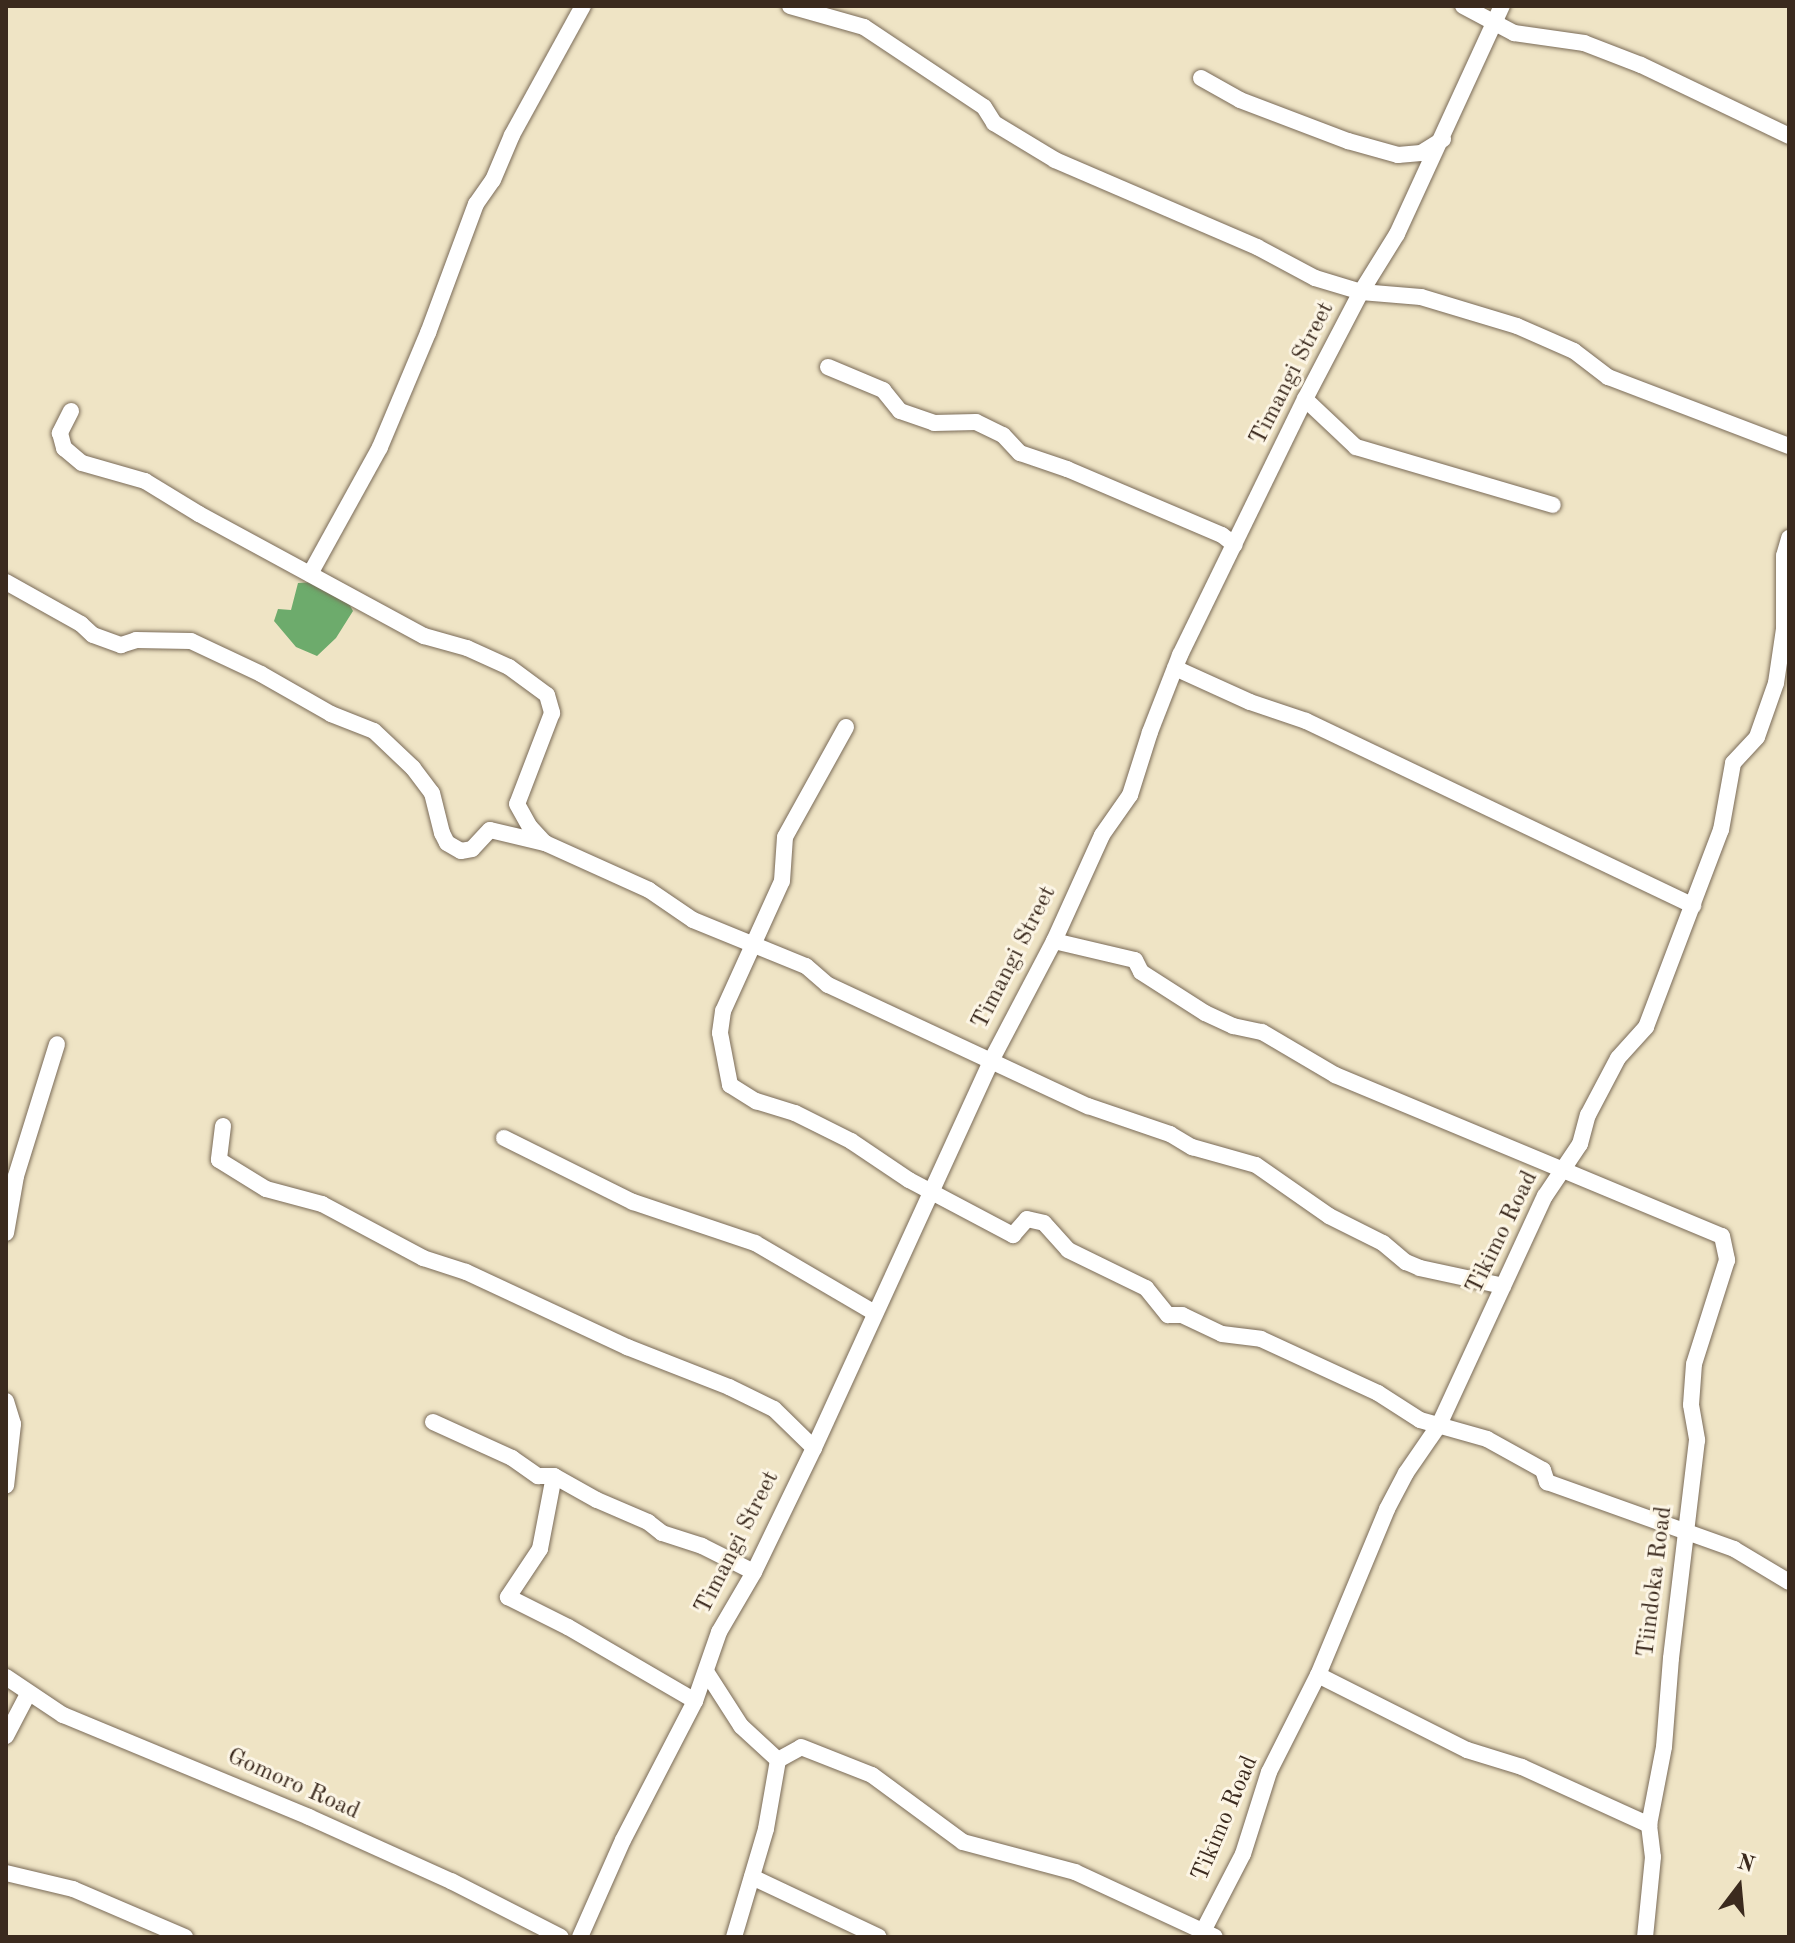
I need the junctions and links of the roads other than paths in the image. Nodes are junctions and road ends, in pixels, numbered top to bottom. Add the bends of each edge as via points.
1 (583, 6) edge
2 (790, 6) edge
3 (1463, 6) edge
4 (1502, 6) edge
5 (1493, 24) junction
6 (1201, 78) dead end
7 (1789, 136) edge
8 (1444, 138) junction
9 (1361, 292) junction
10 (828, 367) dead end
11 (1305, 399) junction
12 (71, 411) dead end
13 (1789, 446) edge
14 (1553, 505) dead end
15 (1789, 538) edge
16 (1235, 545) junction
17 (310, 574) junction
18 (6, 582) edge
19 (1786, 610) edge
20 (1175, 668) junction
21 (846, 727) dead end
22 (545, 843) junction
23 (1693, 906) junction
24 (1054, 941) junction
25 (756, 943) junction
26 (57, 1044) dead end
27 (991, 1061) junction
28 (223, 1126) dead end
29 (504, 1138) dead end
30 (1561, 1171) junction
31 (933, 1190) junction
32 (6, 1233) edge
33 (1503, 1286) junction
34 (873, 1312) junction
35 (6, 1401) edge
36 (433, 1422) dead end
37 (1439, 1425) junction
38 (814, 1448) junction
39 (554, 1476) junction
40 (6, 1486) edge
41 (1687, 1532) junction
42 (754, 1572) junction
43 (1789, 1582) edge
44 (707, 1673) junction
45 (1318, 1675) junction
46 (6, 1677) edge
47 (28, 1694) junction
48 (695, 1701) junction
49 (6, 1736) edge
50 (778, 1760) junction
51 (1649, 1825) junction
52 (6, 1873) edge
53 (752, 1877) junction
54 (1206, 1935) edge
55 (185, 1937) edge
56 (561, 1937) edge
57 (580, 1937) edge
58 (734, 1937) edge
59 (879, 1937) edge
60 (1645, 1937) edge

1 - 17 street via 476,204 380,447
2 - 9 street via 864,27 984,107 994,123 1055,160 1257,247 1315,278
3 - 5 street
4 - 5 street, Timangi Street
5 - 7 street via 1514,33 1584,43 1627,59
5 - 8 street, Timangi Street
6 - 8 street via 1240,100 1398,155 1421,153
8 - 9 street, Timangi Street via 1397,234
9 - 11 street, Timangi Street
9 - 13 street via 1421,297 1517,326 1574,351 1608,377
10 - 16 street via 883,390 900,411 934,423 976,422 1003,435 1020,453 1222,535
11 - 14 street via 1356,447
11 - 16 street, Timangi Street
12 - 17 street via 60,433 64,448 82,463 145,481
15 - 19 street, Tikimo Road via 1784,556
16 - 20 street, Timangi Street
17 - 22 street via 424,636 509,667 547,695 552,713 517,804
18 - 22 street via 93,635 121,645 136,640 191,641 374,731 432,793 442,833 461,851 472,849 490,830
19 - 23 street, Tikimo Road via 1776,683 1757,737 1733,763 1721,830
20 - 23 street via 1306,721
20 - 24 street, Timangi Street via 1130,795 1102,835
21 - 25 street via 785,837 782,881
22 - 25 street via 649,890 693,920
23 - 30 street, Tikimo Road via 1646,1027 1618,1058 1588,1115 1580,1144
24 - 27 street, Timangi Street
24 - 30 street via 1135,960 1141,972 1205,1013 1262,1032 1335,1075
25 - 27 street via 806,966 828,985
25 - 31 street via 723,1011 720,1033 730,1085 851,1141
26 - 32 street via 16,1176
27 - 31 street, Timangi Street
27 - 33 street via 1192,1147 1256,1165 1329,1216 1420,1268
28 - 38 street via 219,1160 266,1189 322,1204 423,1258 729,1387 774,1409
29 - 34 street via 633,1202 755,1243
30 - 33 street, Tikimo Road
30 - 41 street, Tiindoka Road via 1722,1236 1727,1260 1694,1364 1691,1405 1697,1440
31 - 34 street, Timangi Street
31 - 37 street via 1013,1235 1027,1219 1044,1223 1068,1250 1146,1288 1168,1315 1182,1315 1222,1334 1261,1339
33 - 37 street, Tikimo Road
34 - 38 street, Timangi Street
35 - 40 street via 13,1424
36 - 39 street via 512,1458 538,1476
37 - 41 street via 1487,1439 1543,1470 1547,1482
37 - 45 street, Tikimo Road via 1387,1509
38 - 42 street, Timangi Street
39 - 42 street via 662,1533
39 - 48 street via 540,1549 508,1597
41 - 43 street via 1734,1549
41 - 51 street, Tiindoka Road via 1664,1747
42 - 44 street, Timangi Street via 719,1632
44 - 48 street, Timangi Street
44 - 50 street via 741,1726
45 - 51 street via 1467,1750 1522,1767
45 - 54 street, Tikimo Road via 1269,1772 1243,1854
46 - 47 street, Gomoro Road
47 - 49 street
47 - 56 street, Gomoro Road via 63,1715 451,1881
48 - 57 street, Timangi Street
50 - 53 street
50 - 54 street via 801,1747 872,1775 963,1842 1075,1872 1175,1915
51 - 60 street, Tiindoka Road via 1653,1857
52 - 55 street via 73,1889
53 - 58 street
53 - 59 street

